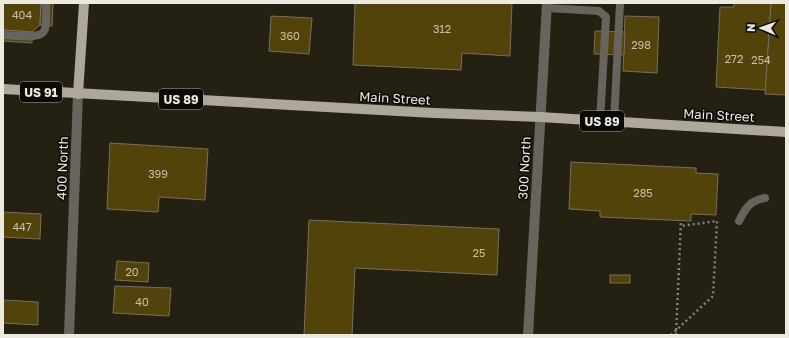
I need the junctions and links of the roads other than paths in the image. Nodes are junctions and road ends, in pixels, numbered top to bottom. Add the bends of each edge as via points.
1 (46, 3) edge
2 (84, 3) edge
3 (620, 3) edge
4 (547, 5) edge
5 (3, 35) edge
6 (3, 89) edge
7 (78, 94) junction
8 (540, 117) junction
9 (600, 121) junction
10 (614, 122) junction
11 (786, 132) edge
12 (765, 198) dead end
13 (740, 221) dead end
14 (69, 335) edge
15 (528, 335) edge

1 - 5 lane via 45,30 40,35
2 - 7 main road, 400 North
3 - 10 lane
4 - 8 street, 300 North
4 - 9 lane via 599,11 606,18
6 - 7 main road, Main Street / US 91
7 - 8 main road, Main Street / US 89
7 - 14 street, 400 North
8 - 9 main road, Main Street / US 89
8 - 15 street, 300 North
9 - 10 main road, Main Street / US 89
10 - 11 main road, Main Street / US 89
12 - 13 lane via 753,200 746,207

